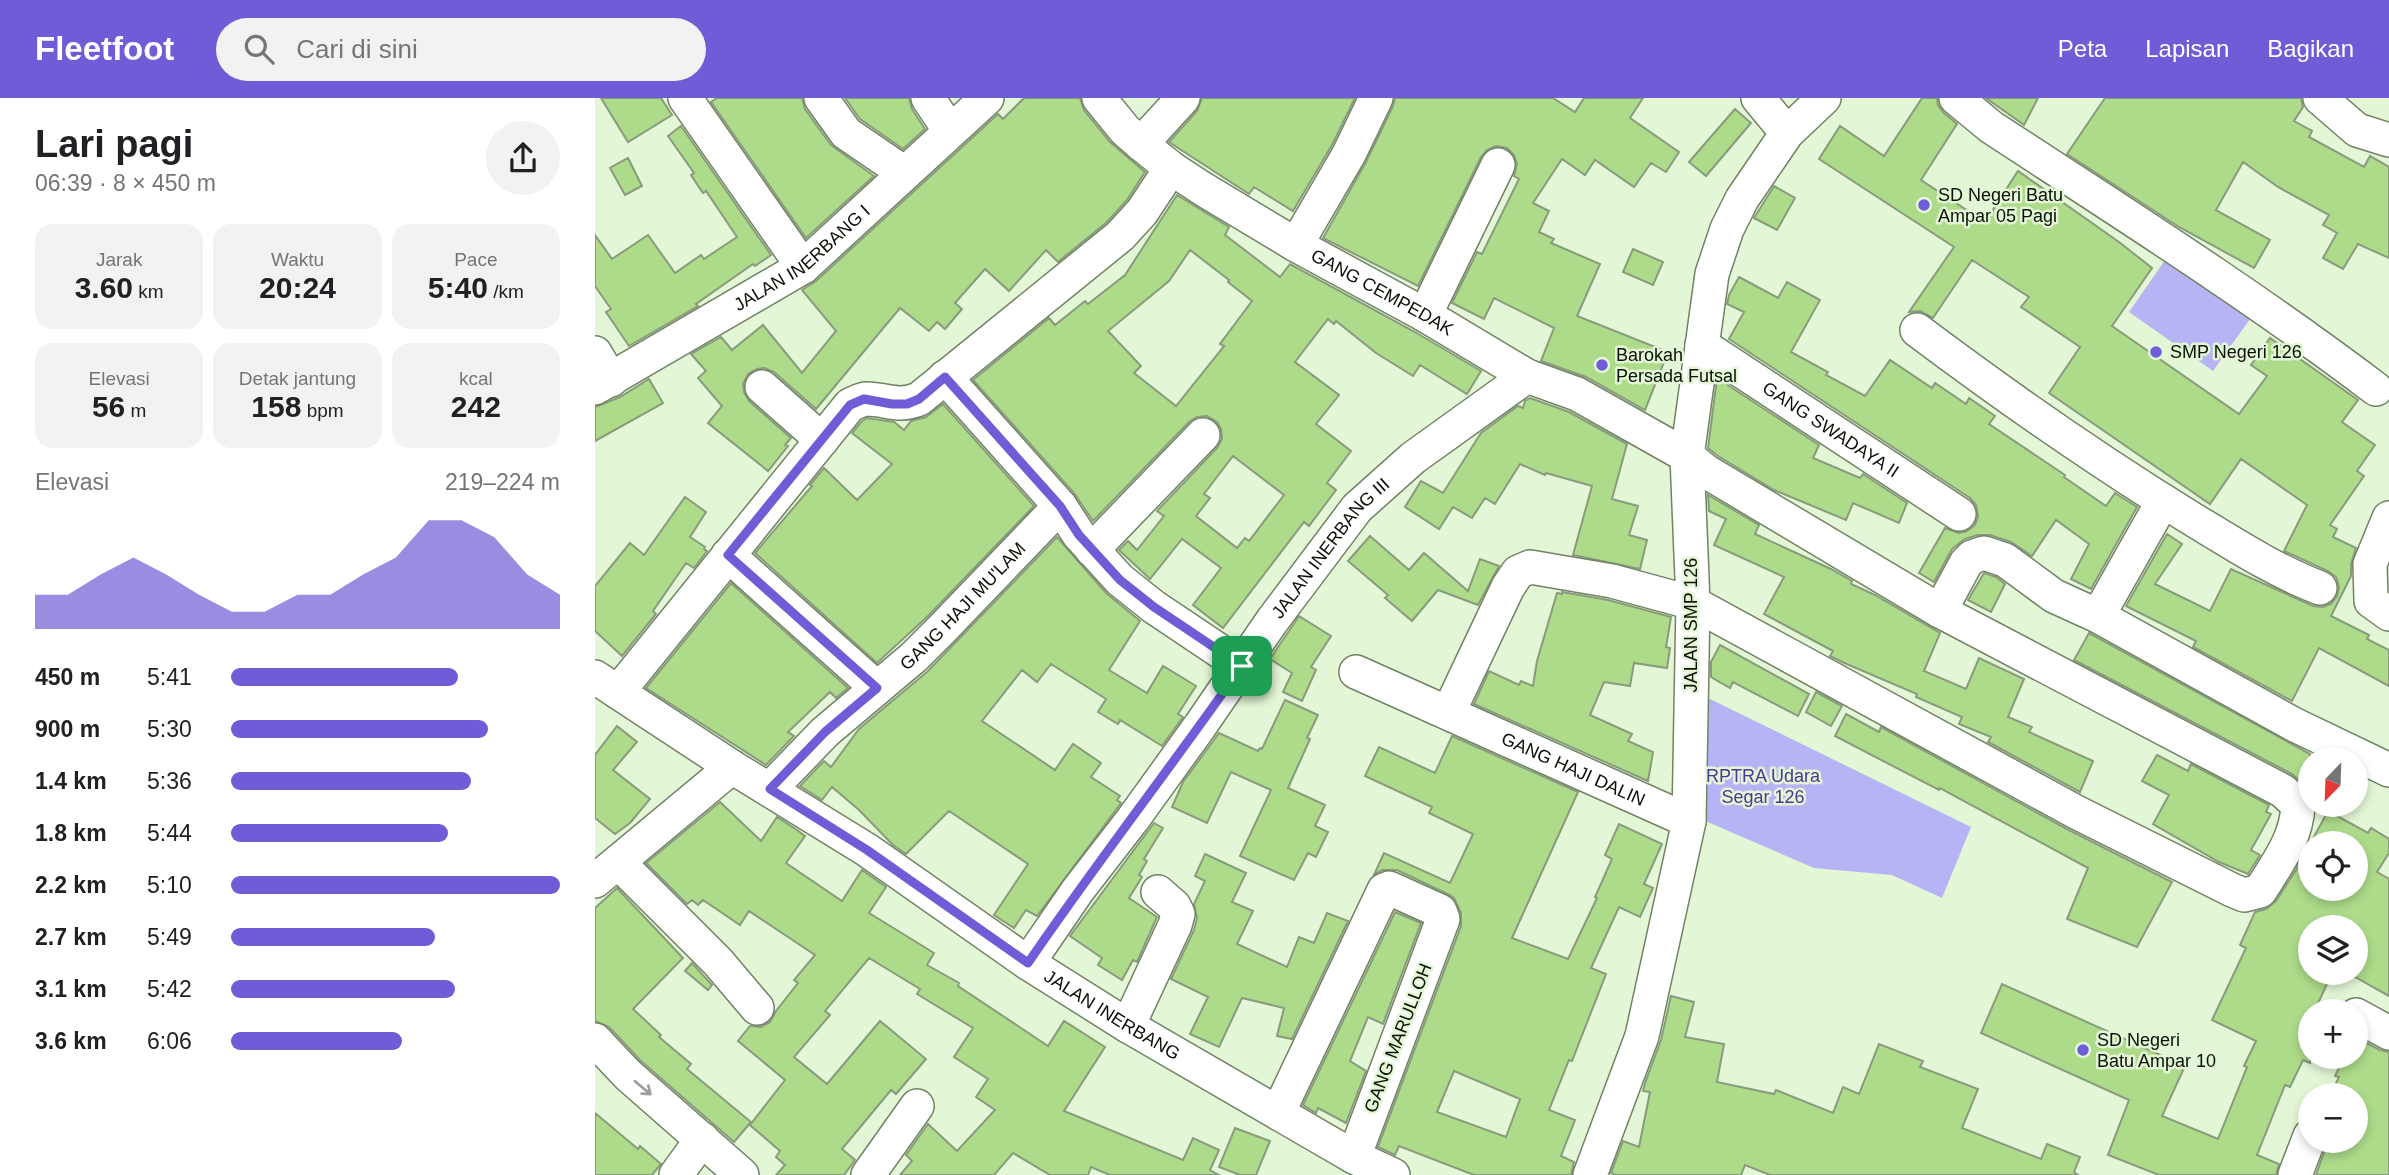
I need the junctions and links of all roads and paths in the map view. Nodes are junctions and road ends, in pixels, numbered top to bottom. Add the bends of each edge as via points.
1 (685, 98) edge
2 (821, 98) edge
3 (928, 98) edge
4 (986, 98) edge
5 (1099, 98) edge
6 (1183, 98) edge
7 (1376, 98) edge
8 (1758, 98) edge
9 (1824, 98) edge
10 (1956, 98) edge
11 (2320, 98) edge
12 (950, 131) junction
13 (1787, 133) junction
14 (2389, 140) edge
15 (1141, 145) junction
16 (1498, 165) dead end
17 (1171, 168) junction
18 (903, 172) junction
19 (1296, 245) junction
20 (803, 267) junction
21 (1425, 315) junction
22 (1917, 330) dead end
23 (1702, 345) junction
24 (600, 374) edge
25 (1527, 376) junction
26 (945, 377) junction
27 (762, 387) dead end
28 (2376, 389) dead end
29 (1203, 435) dead end
30 (822, 440) junction
31 (1686, 456) junction
32 (2163, 501) junction
33 (1060, 506) junction
34 (1959, 514) dead end
35 (2389, 518) edge
36 (1092, 550) junction
37 (728, 555) junction
38 (2320, 588) dead end
39 (1693, 603) junction
40 (1940, 611) junction
41 (2389, 614) edge
42 (2098, 616) junction
43 (1242, 666) junction
44 (1356, 672) dead end
45 (606, 685) edge
46 (877, 688) junction
47 (1458, 716) junction
48 (732, 768) junction
49 (2389, 771) edge
50 (770, 789) junction
51 (1689, 821) junction
52 (607, 872) edge
53 (1158, 892) dead end
54 (1028, 963) junction
55 (757, 1007) dead end
56 (2368, 1022) edge
57 (1128, 1026) junction
58 (2389, 1033) edge
59 (595, 1040) edge
60 (918, 1106) dead end
61 (1278, 1113) junction
62 (702, 1139) junction
63 (2303, 1153) edge
64 (1355, 1157) junction
65 (676, 1175) edge
66 (742, 1175) edge
67 (868, 1175) edge
68 (1393, 1175) edge
69 (1590, 1175) edge
70 (2295, 1175) edge

1 - 20 street
2 - 18 street via 846,133
3 - 12 street
4 - 12 street, JALAN INERBANG I
5 - 15 street, GANG CEMPEDAK
6 - 15 street
7 - 19 street
8 - 13 street
9 - 13 street, JALAN SMP 126
10 - 28 street via 1991,127 2270,310
11 - 14 street via 2357,130
12 - 18 street, JALAN INERBANG I
13 - 23 street, JALAN SMP 126 via 1727,229 1712,274
15 - 17 street, GANG CEMPEDAK
16 - 21 street
17 - 19 street, GANG CEMPEDAK
17 - 26 street via 1120,236
18 - 20 street, JALAN INERBANG I
19 - 21 street, GANG CEMPEDAK
20 - 24 street, JALAN INERBANG I
21 - 25 street, GANG CEMPEDAK
22 - 32 street via 2014,402
23 - 31 street, JALAN SMP 126
23 - 34 street, GANG SWADAYA II
25 - 31 street, GANG CEMPEDAK via 1577,394
25 - 43 street, JALAN INERBANG III via 1413,458 1357,508
26 - 30 street via 907,404 864,399 850,405
26 - 33 street
27 - 30 street
29 - 36 street
30 - 37 street
31 - 39 street, JALAN SMP 126
31 - 40 street, GANG CEMPEDAK
32 - 38 street via 2273,568
32 - 42 street
33 - 36 street
33 - 46 street, GANG HAJI MU'LAM via 943,628
35 - 41 street via 2370,564 2371,601
36 - 43 street via 1136,594
37 - 45 street
37 - 46 street
39 - 40 street, GANG CEMPEDAK via 2076,812 2232,890 2244,895 2260,891 2297,822 2298,805 2283,791
39 - 47 street via 1530,567 1518,572 1458,691 1453,706
39 - 51 street, JALAN SMP 126
40 - 42 street via 1966,563 1984,553 2005,560 2055,596
42 - 49 street via 2295,725
43 - 54 street, JALAN INERBANG III
44 - 47 street, GANG HAJI DALIN
45 - 48 street, JALAN INERBANG
46 - 50 street, GANG HAJI MU'LAM via 825,732
47 - 51 street, GANG HAJI DALIN
48 - 50 street, JALAN INERBANG
48 - 52 street
50 - 54 street, JALAN INERBANG via 867,850
51 - 69 street, JALAN SMP 126 via 1642,1036
52 - 55 street via 718,961
53 - 57 street via 1178,914
54 - 57 street, JALAN INERBANG
56 - 58 street
57 - 61 street, JALAN INERBANG
59 -> 62 street
60 - 67 street
61 - 64 street, JALAN INERBANG
61 - 64 street, GANG MARULLOH via 1384,890 1389,888 1440,911 1443,919
62 - 65 street
62 - 66 street
63 - 70 street
64 - 68 street, JALAN INERBANG

